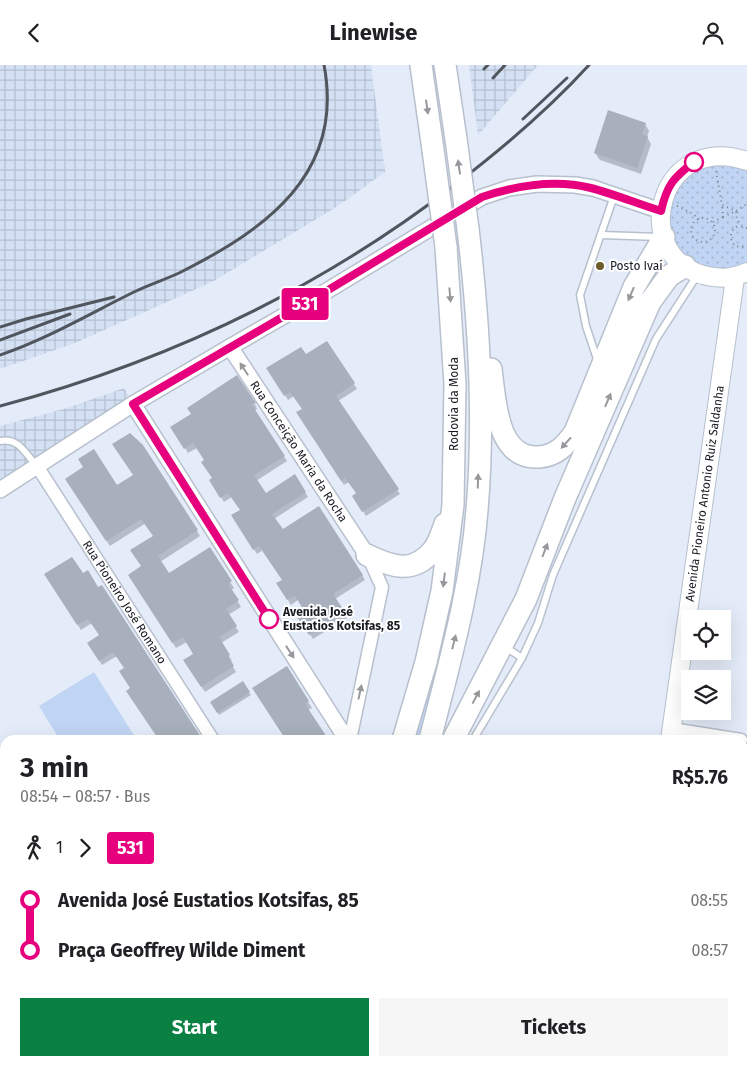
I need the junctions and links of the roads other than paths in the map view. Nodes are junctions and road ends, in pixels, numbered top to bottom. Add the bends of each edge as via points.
1 (421, 65) edge
2 (445, 65) edge
3 (747, 161) edge
4 (614, 196) junction
5 (666, 207) junction
6 (601, 235) junction
7 (664, 237) junction
8 (471, 258) junction
9 (692, 270) junction
10 (741, 275) edge
11 (230, 347) junction
12 (600, 368) junction
13 (133, 404) junction
14 (0, 441) edge
15 (37, 466) junction
16 (0, 490) edge
17 (453, 505) junction
18 (367, 555) junction
19 (503, 646) junction
20 (522, 658) junction
21 (210, 735) edge
22 (345, 735) edge
23 (349, 735) edge
24 (404, 735) edge
25 (431, 735) edge
26 (456, 735) edge
27 (476, 735) edge
28 (671, 735) edge

1 -> 17 highway, Rodovia da Moda, bridge via 446,247 455,384
8 -> 2 highway, Rodovia da Moda, bridge
3 - 5 main road via 732,156 712,156 695,161 677,175 666,191
4 - 5 street
4 - 6 lane
4 - 11 street via 575,185 538,184 509,188 482,197
5 - 7 main road via 661,224
6 - 7 lane
6 - 12 lane via 580,295
7 - 9 main road via 675,257
7 -> 12 highway via 634,287
12 -> 8 highway via 575,432 562,448 538,457 527,456 512,446 502,432 497,413
25 -> 8 highway, Rodovia da Moda via 465,597 477,510 480,383
9 - 10 main road via 714,278
19 -> 9 highway via 526,599 565,498 650,302 669,276
9 - 20 lane via 656,339 553,575 538,623
10 - 28 main road, Avenida Pioneiro Antonio Ruiz Saldanha
11 - 13 street
18 -> 11 street, Rua Conceição Maria da Rocha
13 - 15 street
13 -> 22 street
14 - 15 lane via 15,441
15 - 16 street
15 - 21 street, Rua Pioneiro José Romano
17 - 18 highway via 435,549 419,562 402,567 388,565
17 -> 24 highway, Rodovia da Moda via 442,591
23 -> 18 street via 382,587
19 - 20 lane
26 -> 19 highway
20 - 27 lane

